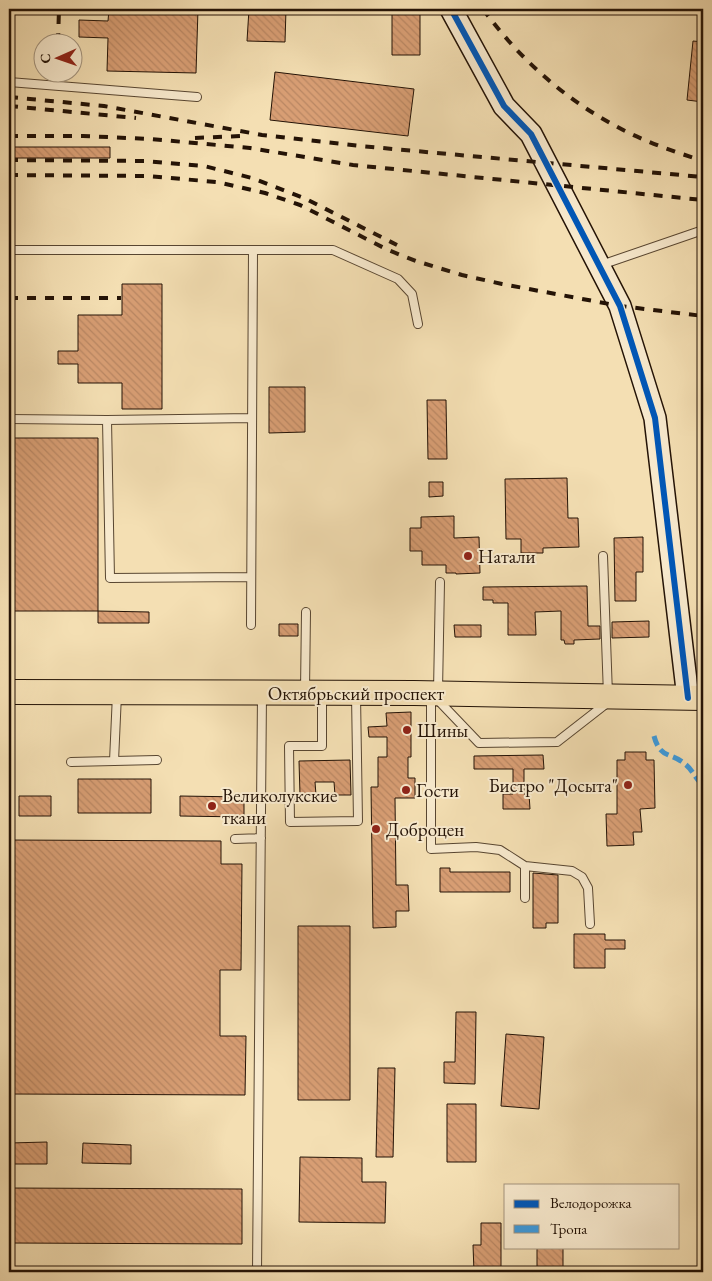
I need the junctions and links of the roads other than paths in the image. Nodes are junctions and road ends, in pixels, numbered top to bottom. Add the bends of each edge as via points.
1 (451, 9) edge
2 (9, 82) edge
3 (197, 97) dead end
4 (703, 230) edge
5 (9, 250) edge
6 (253, 250) junction
7 (599, 266) junction
8 (418, 324) dead end
9 (252, 418) junction
10 (9, 419) edge
11 (107, 420) junction
12 (604, 556) dead end
13 (251, 577) junction
14 (440, 582) dead end
15 (306, 612) dead end
16 (251, 625) dead end
17 (9, 692) edge
18 (117, 692) junction
19 (262, 692) junction
20 (313, 692) junction
21 (356, 693) junction
22 (435, 693) junction
23 (611, 697) junction
24 (696, 698) edge
25 (157, 760) dead end
26 (114, 761) junction
27 (71, 762) dead end
28 (261, 838) junction
29 (235, 839) dead end
30 (526, 866) junction
31 (525, 898) dead end
32 (590, 924) dead end
33 (257, 1272) edge

1 - 7 street via 504,106 531,134
2 - 3 lane
4 - 7 lane
5 - 6 lane
6 - 8 lane via 334,250 398,280 412,294
6 - 9 lane
7 - 24 street via 620,306 655,418
9 - 11 lane
9 - 13 lane
10 - 11 lane
11 - 13 lane via 110,578
12 - 23 lane
13 - 16 lane
14 - 22 lane
15 - 20 lane
17 - 18 main road, Октябрьский проспект
18 - 19 main road, Октябрьский проспект
18 - 26 lane
19 - 20 main road, Октябрьский проспект
19 - 28 lane
20 - 21 main road, Октябрьский проспект
20 - 21 lane via 322,746 289,746 290,822 358,820
21 - 22 main road, Октябрьский проспект
22 - 23 main road, Октябрьский проспект
22 - 23 lane via 479,743 557,742
22 - 30 lane via 431,849 476,847 500,850
23 - 24 main road, Октябрьский проспект
25 - 26 lane
26 - 27 lane
28 - 29 lane
28 - 33 lane
30 - 31 lane
30 - 32 lane via 572,871 582,877 588,888

